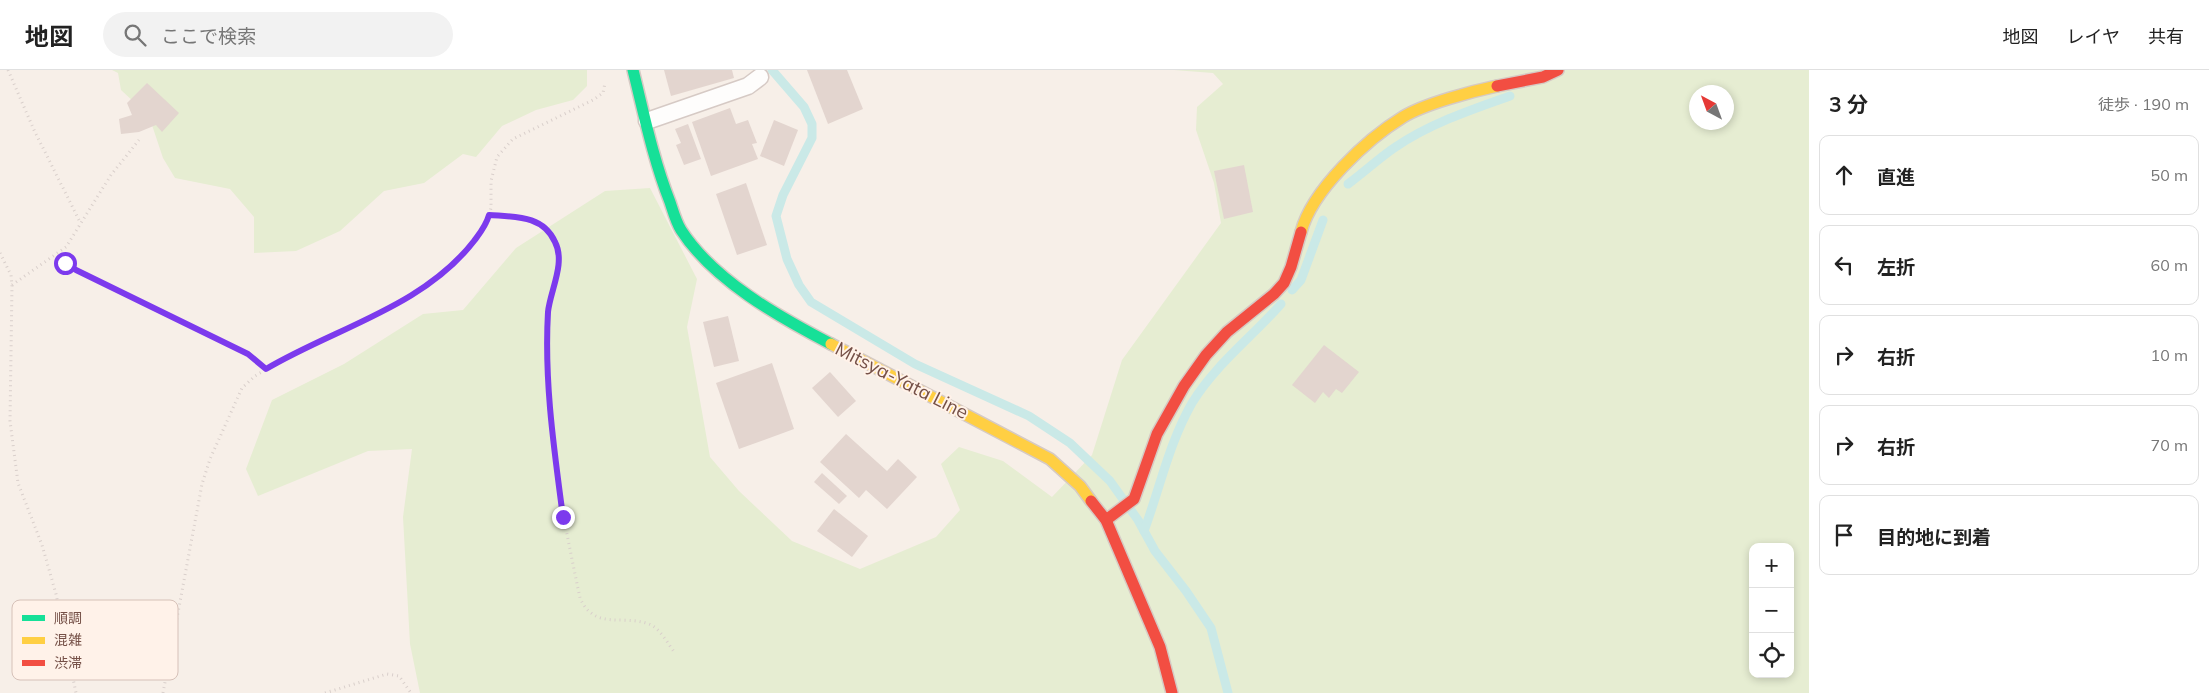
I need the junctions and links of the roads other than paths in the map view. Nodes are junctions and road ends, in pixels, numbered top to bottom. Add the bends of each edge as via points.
1 (633, 70) edge
2 (1558, 70) edge
3 (760, 77) dead end
4 (647, 121) junction
5 (1106, 520) junction
6 (1172, 693) edge

1 - 4 main road, Mitsya-Yata Line
2 - 5 main road via 1543,77 1481,89 1404,116 1356,153 1313,202 1284,283 1227,332 1206,356 1184,386 1157,434 1134,499
3 - 4 lane via 748,86
4 - 5 main road, Mitsya-Yata Line via 658,173 680,228 697,252 738,288 808,332 1050,459 1080,486
5 - 6 main road, Mitsya-Yata Line via 1160,647

